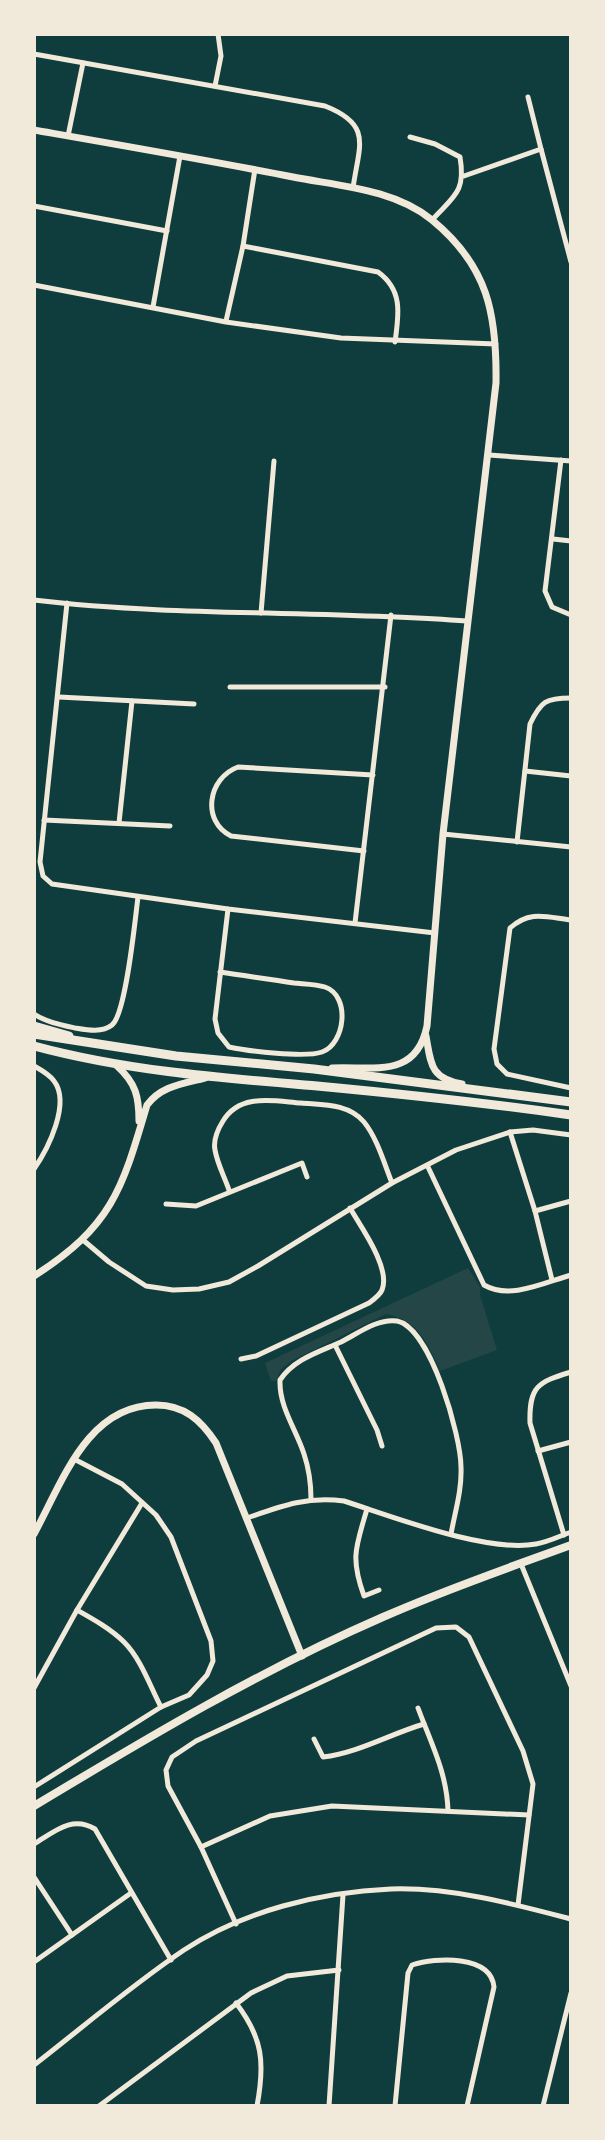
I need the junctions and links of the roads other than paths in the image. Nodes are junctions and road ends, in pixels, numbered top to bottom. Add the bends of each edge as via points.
1 (218, 34) edge
2 (34, 54) edge
3 (83, 63) junction
4 (215, 86) junction
5 (528, 97) dead end
6 (34, 130) edge
7 (68, 136) junction
8 (410, 137) dead end
9 (541, 149) junction
10 (180, 156) junction
11 (255, 169) junction
12 (464, 176) junction
13 (353, 189) junction
14 (34, 206) edge
15 (432, 220) junction
16 (167, 231) junction
17 (243, 246) junction
18 (571, 262) edge
19 (34, 285) edge
20 (153, 307) junction
21 (226, 322) junction
22 (395, 342) junction
23 (497, 344) junction
24 (489, 455) junction
25 (561, 460) junction
26 (274, 461) dead end
27 (571, 461) edge
28 (553, 539) junction
29 (571, 541) edge
30 (34, 600) edge
31 (67, 603) junction
32 (261, 613) junction
33 (391, 615) junction
34 (571, 615) edge
35 (467, 621) junction
36 (230, 687) dead end
37 (385, 687) junction
38 (59, 697) junction
39 (571, 698) edge
40 (132, 701) junction
41 (194, 704) dead end
42 (525, 771) junction
43 (373, 775) junction
44 (571, 776) edge
45 (44, 820) junction
46 (119, 823) junction
47 (170, 826) dead end
48 (443, 834) junction
49 (517, 842) junction
50 (571, 847) edge
51 (364, 851) junction
52 (138, 897) junction
53 (228, 909) junction
54 (571, 920) edge
55 (355, 923) junction
56 (435, 933) junction
57 (220, 972) junction
58 (34, 1014) edge
59 (34, 1026) edge
60 (34, 1034) edge
61 (426, 1034) junction
62 (95, 1044) junction
63 (34, 1046) edge
64 (34, 1053) edge
65 (75, 1057) junction
66 (34, 1066) edge
67 (117, 1066) junction
68 (314, 1069) junction
69 (205, 1078) junction
70 (478, 1088) junction
71 (571, 1088) edge
72 (571, 1102) edge
73 (571, 1115) edge
74 (139, 1131) junction
75 (510, 1132) junction
76 (571, 1135) edge
77 (428, 1167) junction
78 (34, 1169) edge
79 (307, 1177) dead end
80 (392, 1183) junction
81 (229, 1190) junction
82 (571, 1201) edge
83 (166, 1204) dead end
84 (350, 1208) junction
85 (535, 1211) junction
86 (83, 1240) junction
87 (571, 1275) edge
88 (34, 1276) edge
89 (552, 1280) junction
90 (335, 1345) junction
91 (241, 1359) dead end
92 (571, 1372) edge
93 (571, 1442) edge
94 (382, 1446) dead end
95 (538, 1451) junction
96 (74, 1459) junction
97 (311, 1499) junction
98 (142, 1503) junction
99 (367, 1509) junction
100 (247, 1518) junction
101 (571, 1532) edge
102 (34, 1534) edge
103 (451, 1534) junction
104 (564, 1535) junction
105 (571, 1545) edge
106 (520, 1563) junction
107 (379, 1590) dead end
108 (77, 1610) junction
109 (302, 1656) junction
110 (571, 1686) edge
111 (34, 1688) edge
112 (161, 1707) junction
113 (418, 1708) dead end
114 (424, 1724) junction
115 (314, 1739) dead end
116 (34, 1787) edge
117 (34, 1806) edge
118 (448, 1811) junction
119 (529, 1815) junction
120 (34, 1844) edge
121 (201, 1847) junction
122 (34, 1877) edge
123 (131, 1893) junction
124 (343, 1895) junction
125 (518, 1905) junction
126 (571, 1919) edge
127 (236, 1924) junction
128 (72, 1935) junction
129 (171, 1960) junction
130 (34, 1962) edge
131 (339, 1970) junction
132 (571, 1993) edge
133 (236, 2003) junction
134 (34, 2065) edge
135 (99, 2106) edge
136 (257, 2106) edge
137 (329, 2106) edge
138 (395, 2106) edge
139 (467, 2106) edge
140 (543, 2106) edge

1 - 4 street via 221,56
2 - 3 street
3 - 4 street
3 - 7 street
4 - 13 street via 325,106 353,120 360,137
5 - 9 street
6 - 7 street
7 - 10 street
8 - 12 street via 460,157
9 - 12 street
9 - 18 street
10 - 11 street
10 - 16 street
11 - 13 street
11 - 17 street
12 - 15 street via 458,193
13 - 15 street via 403,201
14 - 16 street
15 - 23 street via 479,276
16 - 20 street
17 - 21 street
17 - 22 street via 378,272 397,293
19 - 20 street
20 - 21 street
21 - 22 street
22 - 23 street
23 - 24 street
24 - 25 street
24 - 35 street
25 - 27 street
25 - 28 street
26 - 32 street
28 - 29 street
28 - 34 street via 545,591 552,607
30 - 31 street
31 - 32 street
31 - 38 street
32 - 33 street
33 - 35 street
33 - 37 street
35 - 48 street
36 - 37 street
37 - 43 street
38 - 40 street
38 - 45 street
39 - 42 street via 551,698 538,708 530,724
40 - 41 street
40 - 46 street
42 - 44 street
42 - 49 street
43 - 51 street
43 - 51 street via 238,767 221,777 212,799 218,827 231,836
45 - 46 street
45 - 52 street via 40,862 43,876 52,884
46 - 47 street
48 - 49 street
48 - 56 street
49 - 50 street
51 - 55 street
52 - 53 street
52 - 58 street via 123,1001 115,1022 90,1031
53 - 55 street
53 - 57 street
54 - 71 street via 521,918 510,928 494,1049 497,1064 507,1074
55 - 56 street
56 - 61 street
57 - 57 street via 215,1019 229,1047 318,1054 331,1048 339,1035 342,1006 325,987
59 - 62 highway
60 - 62 highway
61 - 68 street via 417,1052 394,1067
61 - 70 street via 430,1061 439,1076
62 - 68 highway
63 - 65 highway
64 - 65 highway
65 - 67 highway
66 - 78 street via 54,1081 60,1100 51,1139
67 - 69 highway
67 - 74 street via 139,1095
68 - 70 highway
69 - 73 highway
69 - 74 street via 163,1089 153,1097
70 - 72 highway
74 - 86 street via 120,1190
75 - 76 street
75 - 77 street via 456,1150
75 - 85 street
77 - 80 street
77 - 89 street via 484,1285 507,1292
79 - 81 street via 302,1163
80 - 81 street via 364,1122 345,1108 258,1100 232,1110 218,1128 215,1151
80 - 84 street
81 - 83 street via 196,1206
82 - 85 street
84 - 86 street via 229,1282 199,1289 146,1286
84 - 91 street via 384,1275 382,1290 369,1303
85 - 89 street
86 - 88 street
87 - 89 street
90 - 94 street
90 - 97 street via 296,1363 280,1380 280,1397 304,1452
90 - 103 street via 380,1322 397,1321 423,1345 455,1424 461,1464
92 - 95 street via 544,1380 533,1391 530,1423
93 - 95 street
95 - 104 street
96 - 98 street via 122,1484
96 - 100 street via 115,1413 146,1405 183,1410 198,1419 216,1443
96 - 102 street
97 - 99 street
97 - 100 street
98 - 108 street
98 - 112 street via 171,1537 211,1641 213,1661 189,1695
99 - 103 street
99 - 107 street via 355,1569 364,1596
100 - 109 street
101 - 104 street
103 - 104 street via 520,1546
105 - 106 main road
106 - 109 main road via 383,1617
106 - 110 street
108 - 111 street
108 - 112 street via 125,1643
109 - 117 main road via 169,1725
112 - 116 street
113 - 114 street
114 - 115 street via 341,1755 323,1757
114 - 118 street via 438,1755
118 - 119 street
118 - 121 street via 332,1806 270,1816
119 - 121 street via 533,1784 523,1751 469,1637 456,1627 436,1628 172,1757 166,1770 168,1786
119 - 125 street
120 - 123 street via 68,1824 88,1825 101,1836
121 - 127 street
122 - 128 street
123 - 128 street
123 - 129 street
124 - 125 street via 392,1889
124 - 127 street via 309,1899
124 - 131 street
125 - 126 street
127 - 129 street
128 - 130 street
129 - 134 street
131 - 133 street via 287,1976
131 - 137 street
132 - 140 street
133 - 135 street
133 - 136 street via 261,2047
138 - 139 street via 408,1973 422,1962 454,1961 485,1968 494,1987

